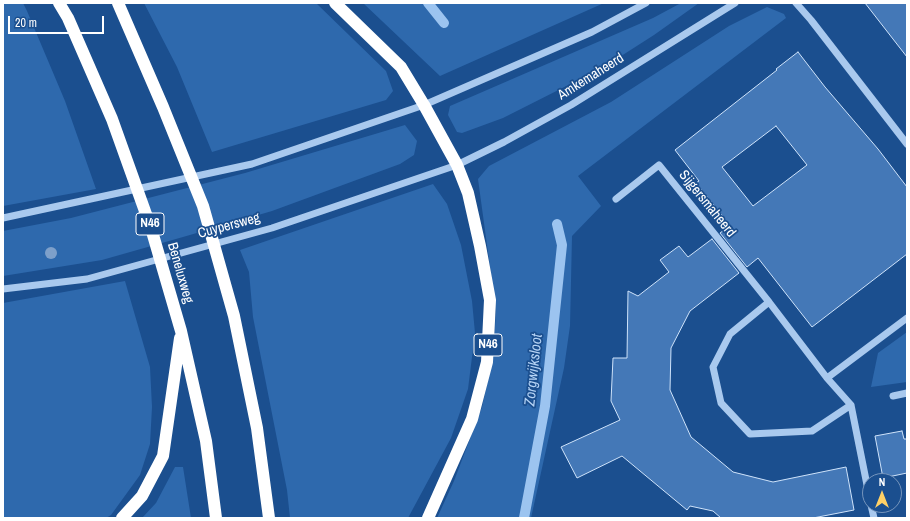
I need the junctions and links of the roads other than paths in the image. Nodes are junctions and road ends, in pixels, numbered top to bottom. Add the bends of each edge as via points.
1 (59, 3) edge
2 (118, 3) edge
3 (335, 3) edge
4 (646, 3) edge
5 (735, 3) edge
6 (796, 3) edge
7 (424, 105) junction
8 (907, 144) edge
9 (457, 165) junction
10 (616, 199) dead end
11 (3, 218) edge
12 (3, 289) edge
13 (769, 302) junction
14 (907, 318) edge
15 (180, 331) junction
16 (827, 378) junction
17 (907, 393) edge
18 (894, 396) dead end
19 (851, 404) junction
20 (865, 473) edge
21 (122, 518) edge
22 (216, 518) edge
23 (269, 518) edge
24 (428, 518) edge

1 - 15 highway, Beneluxweg / N46 via 112,119 151,228
2 - 23 highway via 203,206 234,316 257,428
3 - 7 highway, N46 via 402,67
4 - 7 street via 592,32
5 - 9 street, Amkemaheerd via 571,106
6 - 8 street
7 - 9 highway, N46
7 - 11 street via 252,164
9 - 12 street, Cuypersweg via 272,228 87,279
9 - 24 highway, N46 via 468,193 490,300 486,362 472,419
10 - 13 street, Sijgersmaheerd via 659,165
13 - 16 street, Sijgersmaheerd
13 - 19 street via 730,334 713,367 721,403 750,434 812,431
14 - 16 street
15 - 21 highway, N46 via 163,456 142,496
15 - 22 highway, Beneluxweg / N46 via 206,441
16 - 19 street, Sijgersmaheerd
17 - 18 street
19 - 20 street

